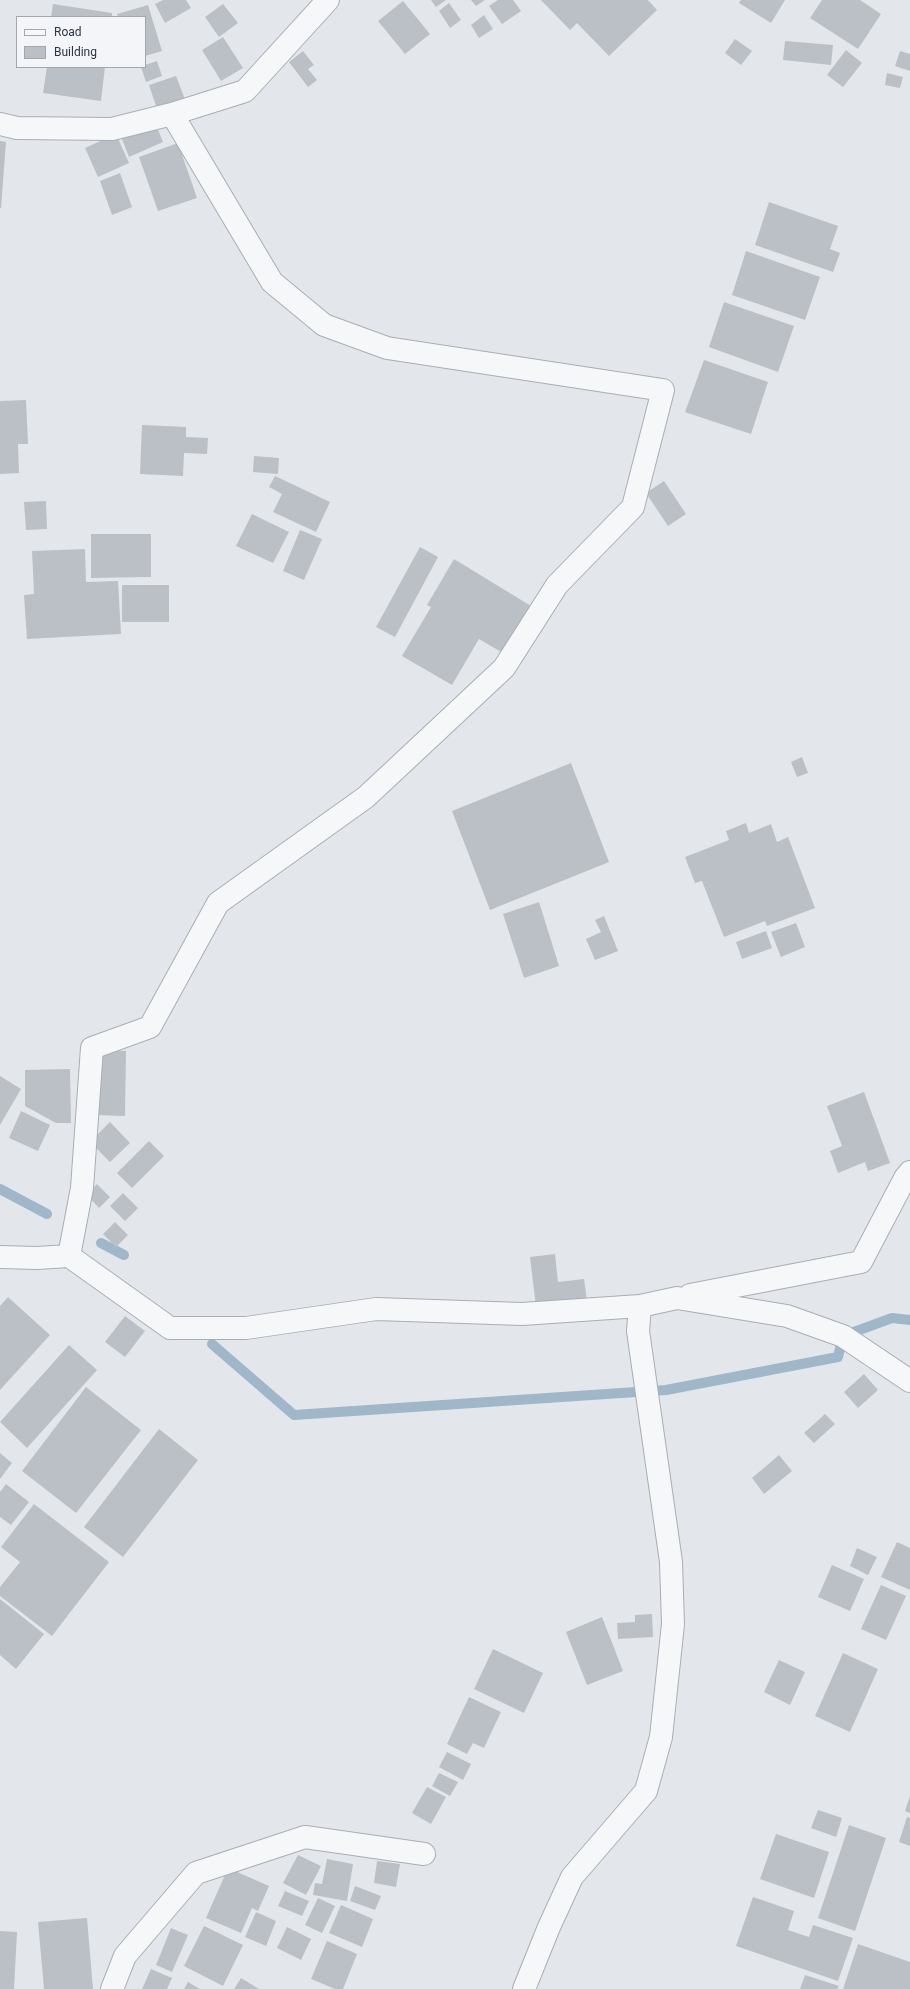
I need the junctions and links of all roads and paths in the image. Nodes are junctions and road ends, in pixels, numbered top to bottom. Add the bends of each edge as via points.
1 (328, 0) edge
2 (172, 114) junction
3 (0, 124) edge
4 (910, 1172) edge
5 (69, 1256) junction
6 (0, 1257) edge
7 (677, 1298) junction
8 (640, 1306) junction
9 (910, 1381) edge
10 (424, 1854) dead end
11 (112, 1989) edge
12 (524, 1989) edge

1 - 2 street via 244,91
2 - 3 street via 112,129 17,128
2 - 5 street via 272,282 324,326 387,348 663,390 633,506 557,585 504,668 366,797 218,903 150,1027 92,1048 82,1188
4 - 7 street via 861,1262
5 - 6 street
5 - 8 street via 170,1328 246,1328 376,1308 522,1314
7 - 8 street
7 - 9 street via 787,1316 843,1336
8 - 12 street via 638,1331 671,1562 673,1624 662,1737 646,1791 572,1877
10 - 11 street via 305,1837 196,1873 125,1956

